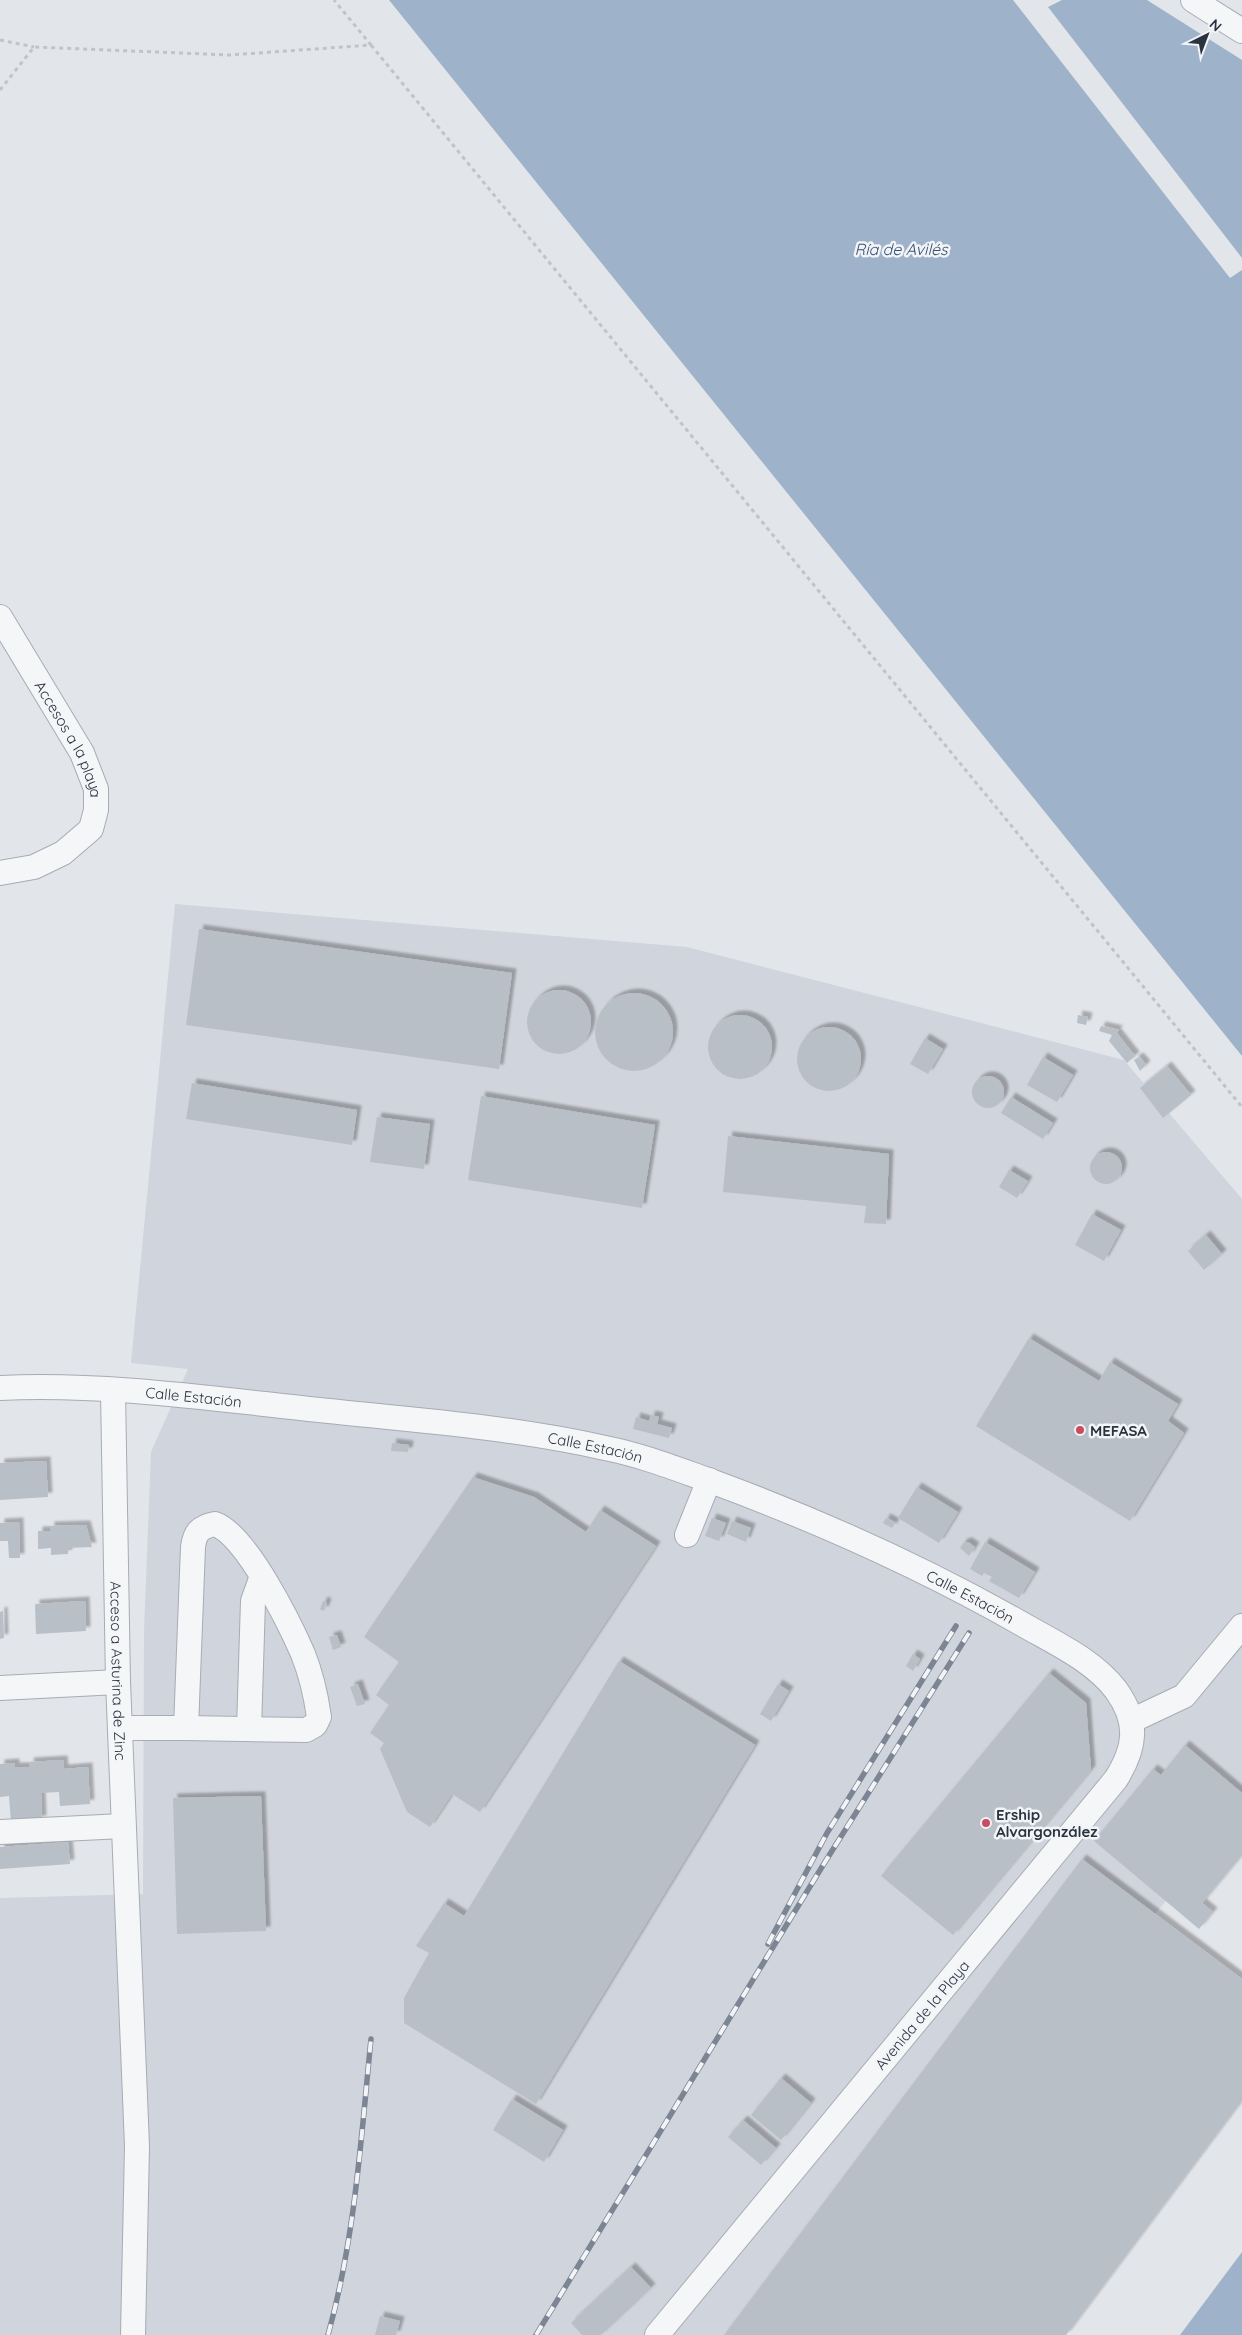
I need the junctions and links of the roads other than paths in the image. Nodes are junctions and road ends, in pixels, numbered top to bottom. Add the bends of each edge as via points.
1 (1193, 0) edge
2 (1242, 31) edge
3 (0, 617) edge
4 (0, 873) edge
5 (0, 1388) edge
6 (113, 1391) junction
7 (708, 1480) junction
8 (687, 1535) dead end
9 (262, 1576) junction
10 (1242, 1626) edge
11 (1106, 1679) joint
12 (118, 1682) junction
13 (0, 1688) edge
14 (1131, 1721) junction
15 (121, 1728) junction
16 (186, 1728) junction
17 (249, 1729) junction
18 (123, 1826) junction
19 (0, 1832) edge
20 (133, 2335) edge
21 (657, 2335) edge

1 - 2 street
3 - 4 street, Accesos a la playa via 82,752 96,789 96,810 92,830 63,853 34,867
5 - 6 street, Calle Estación via 34,1386
6 - 7 street, Calle Estación via 445,1424 545,1438 604,1447 647,1458
6 - 12 street, Acceso a Asturina de Zinc
7 - 8 street
7 - 11 street, Calle Estación via 822,1524 974,1596 1075,1655
9 - 16 street via 224,1527 214,1524 203,1526 195,1535
9 - 17 street via 253,1601
9 - 17 street via 303,1654 320,1717 306,1730
10 - 14 street via 1184,1696
11 - 14 street, Avenida de la Playa via 1117,1692
12 - 13 street
12 - 15 street, Acceso a Asturina de Zinc
14 - 21 street, Avenida de la Playa via 1133,1734 1129,1755 1104,1795
15 - 16 street
15 - 18 street, Acceso a Asturina de Zinc
16 - 17 street
18 - 19 street
18 - 20 street, Acceso a Asturina de Zinc via 137,2146

